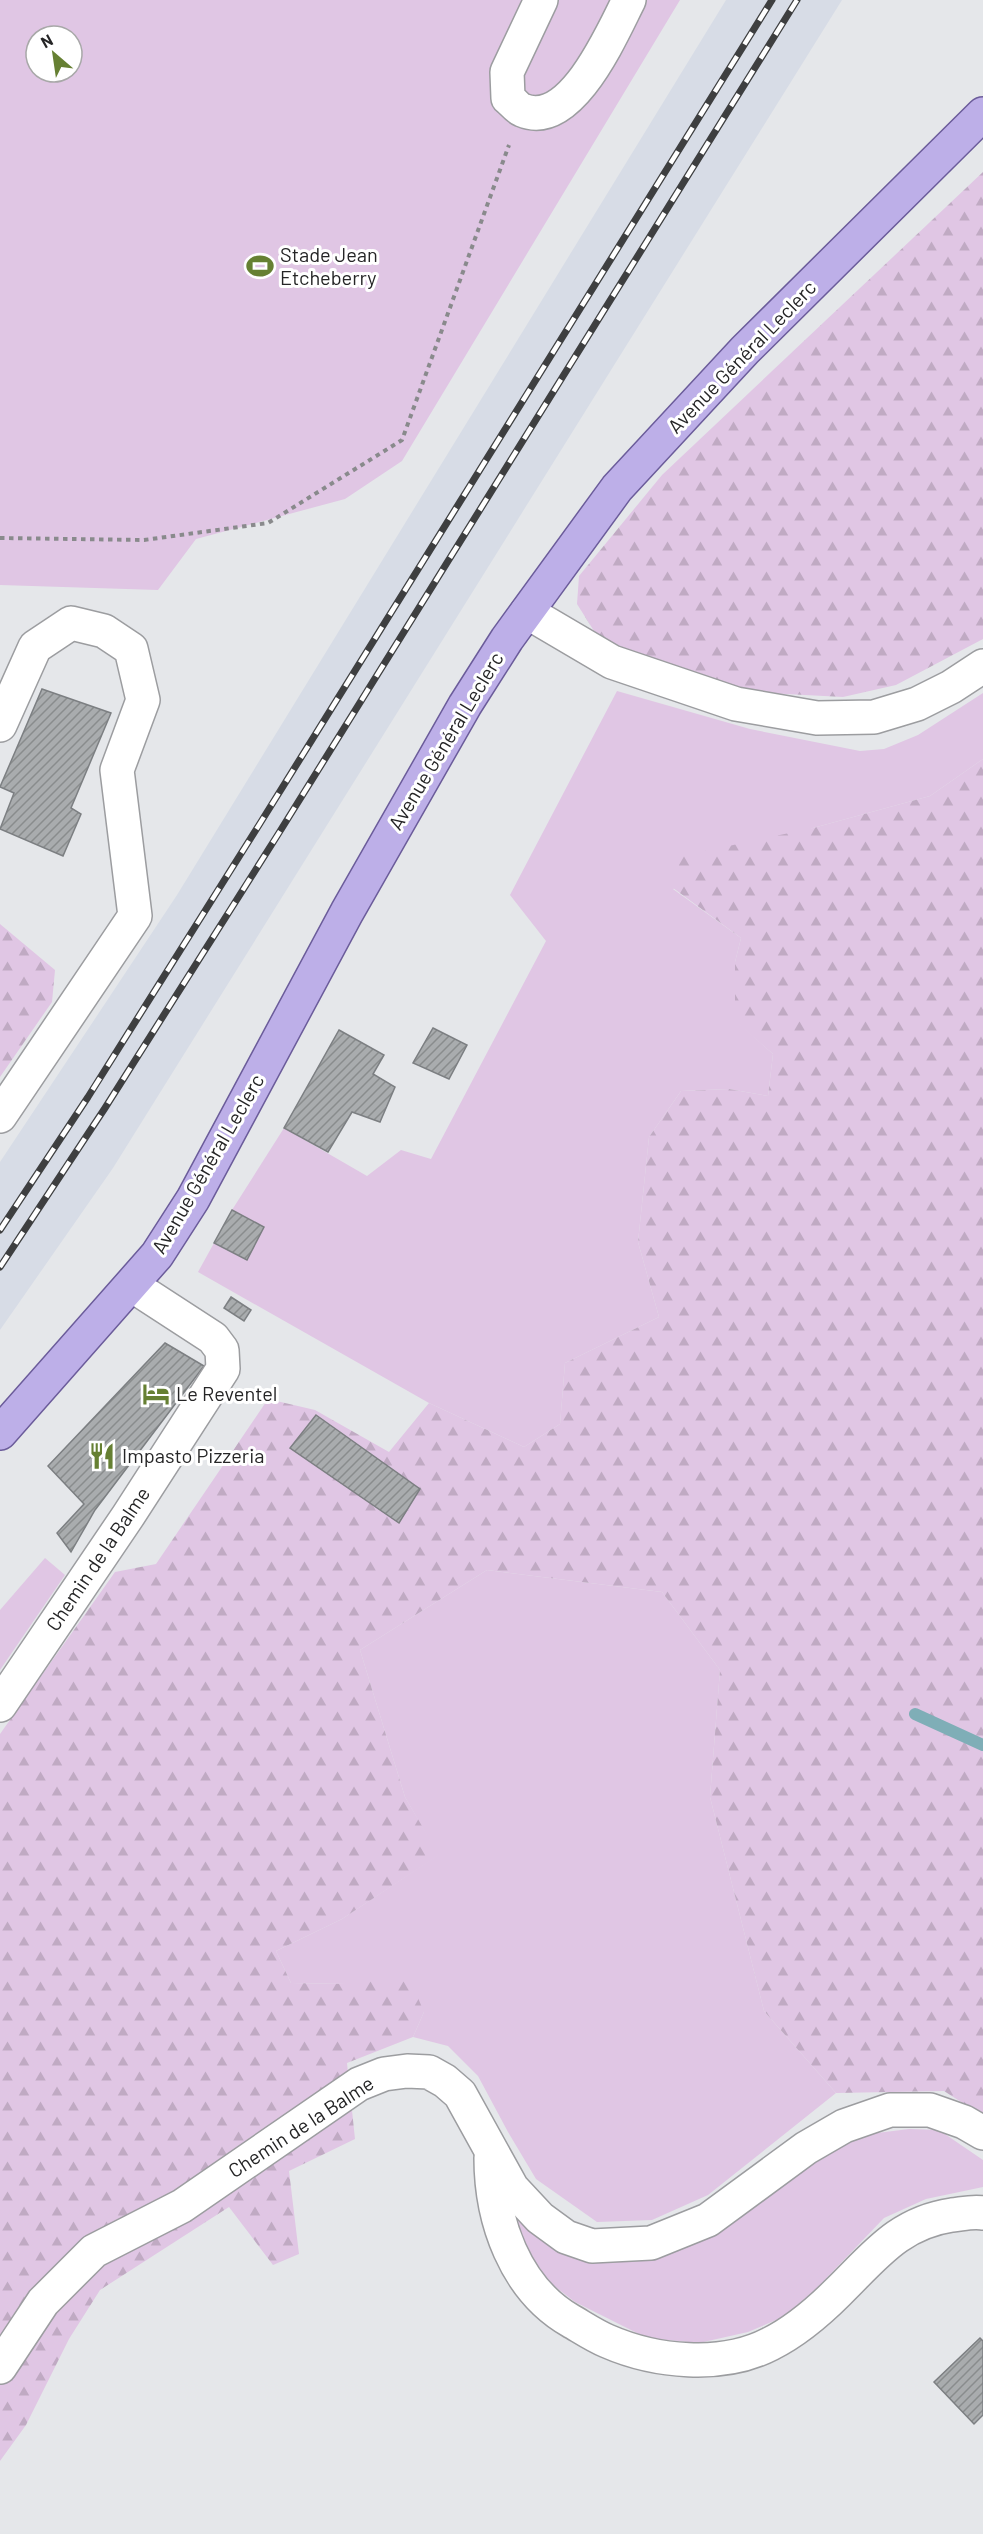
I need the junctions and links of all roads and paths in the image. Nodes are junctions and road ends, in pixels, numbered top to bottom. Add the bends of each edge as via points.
1 (541, 0) edge
2 (629, 0) edge
3 (522, 110) junction
4 (983, 114) edge
5 (0, 538) edge
6 (526, 612) junction
7 (983, 666) edge
8 (0, 725) edge
9 (0, 1116) edge
10 (133, 1286) junction
11 (0, 1433) edge
12 (0, 1705) edge
13 (983, 2133) edge
14 (491, 2150) junction
15 (983, 2213) edge
16 (0, 2367) edge

1 - 3 street via 507,72 508,98
2 - 3 street via 577,90 558,107
3 - 5 path via 402,440 268,523 144,540
4 - 6 main road, Avenue Général Leclerc via 745,350 625,479
6 - 7 street via 612,662 736,704 817,718 874,717 917,704
6 - 10 main road, Avenue Général Leclerc via 409,801 193,1199
8 - 9 street via 35,647 71,622 104,631 131,649 143,700 117,770 135,916
10 - 11 main road, Avenue Général Leclerc
10 - 12 street, Chemin de la Balme via 213,1338 222,1350 223,1369
13 - 14 street, Chemin de la Balme via 930,2110 890,2110 844,2126 806,2148 708,2220 651,2243 592,2246 566,2237 540,2218 512,2188
14 - 15 street via 492,2192 502,2233 535,2292 562,2316 606,2341 644,2354 672,2358 740,2355 768,2345 797,2328 884,2245 912,2226 940,2217
14 - 16 street, Chemin de la Balme via 460,2094 429,2072 384,2074 359,2084 182,2206 94,2251 42,2302

